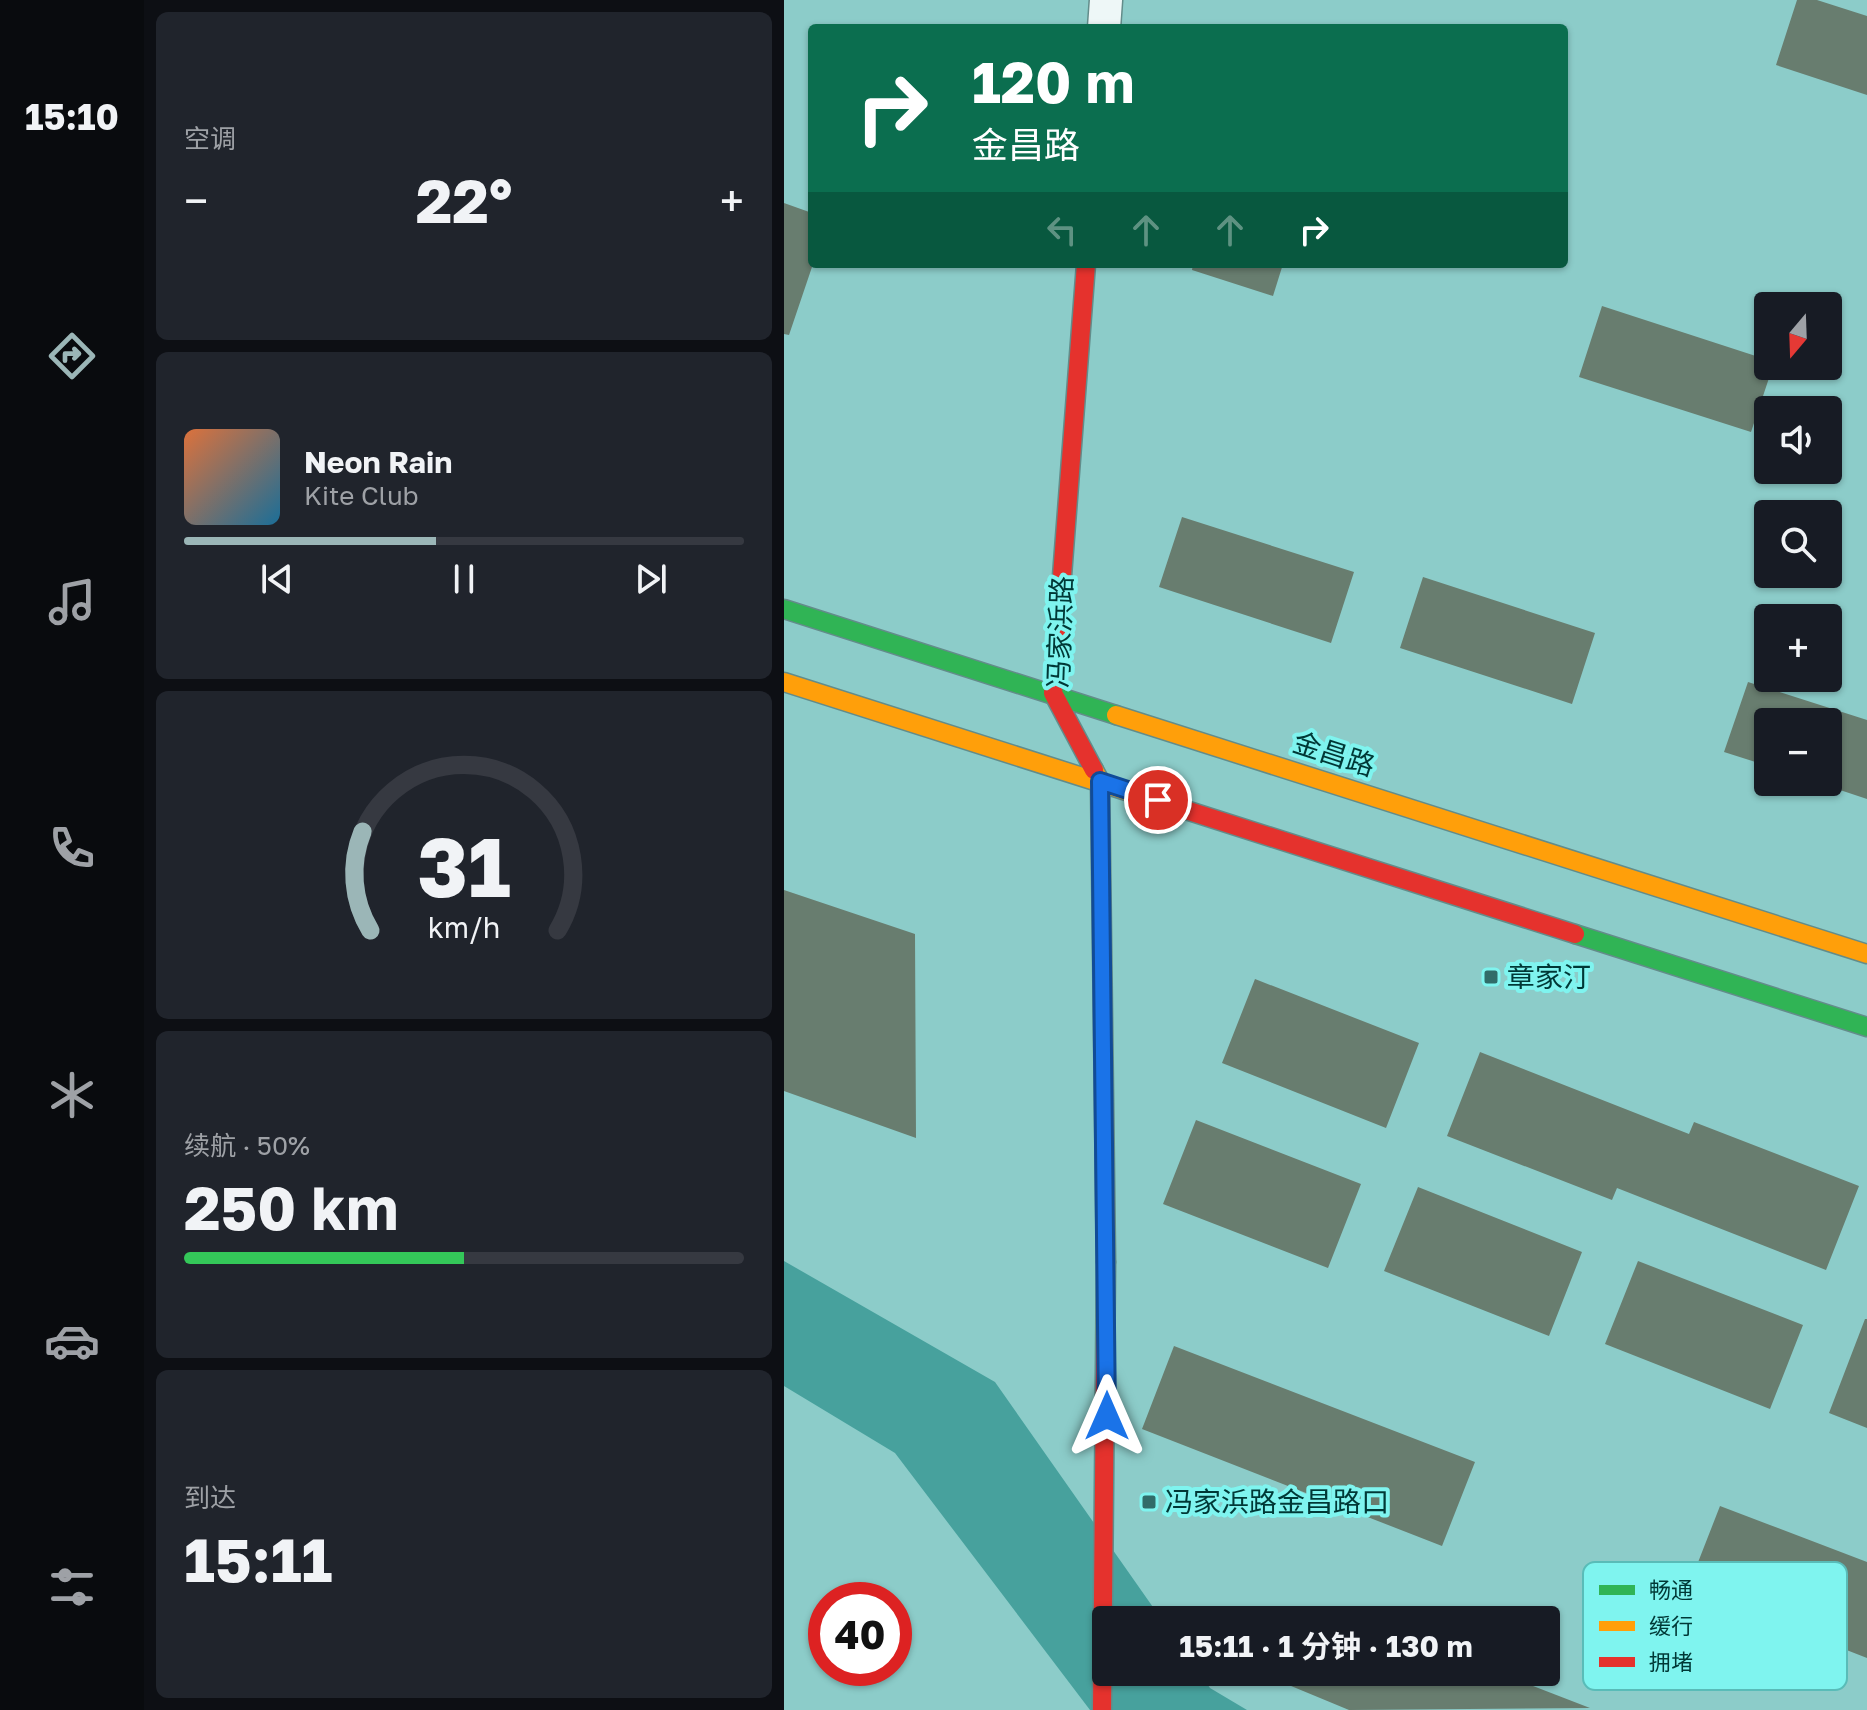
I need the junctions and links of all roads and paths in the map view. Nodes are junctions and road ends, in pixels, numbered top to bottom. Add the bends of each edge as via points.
1 (1106, 0) edge
2 (1104, 24) edge
3 (1086, 268) edge
4 (784, 609) edge
5 (784, 682) edge
6 (1053, 693) junction
7 (1100, 781) junction
8 (1867, 954) edge
9 (1867, 1027) edge
10 (1102, 1710) edge

1 - 2 street
3 - 6 main road, 冯家浜路
4 - 6 main road, 金昌路
5 - 7 main road
6 - 7 main road, 冯家浜路
6 - 8 main road, 金昌路
7 - 9 main road
7 - 10 main road, 冯家浜路 via 1106,1530

